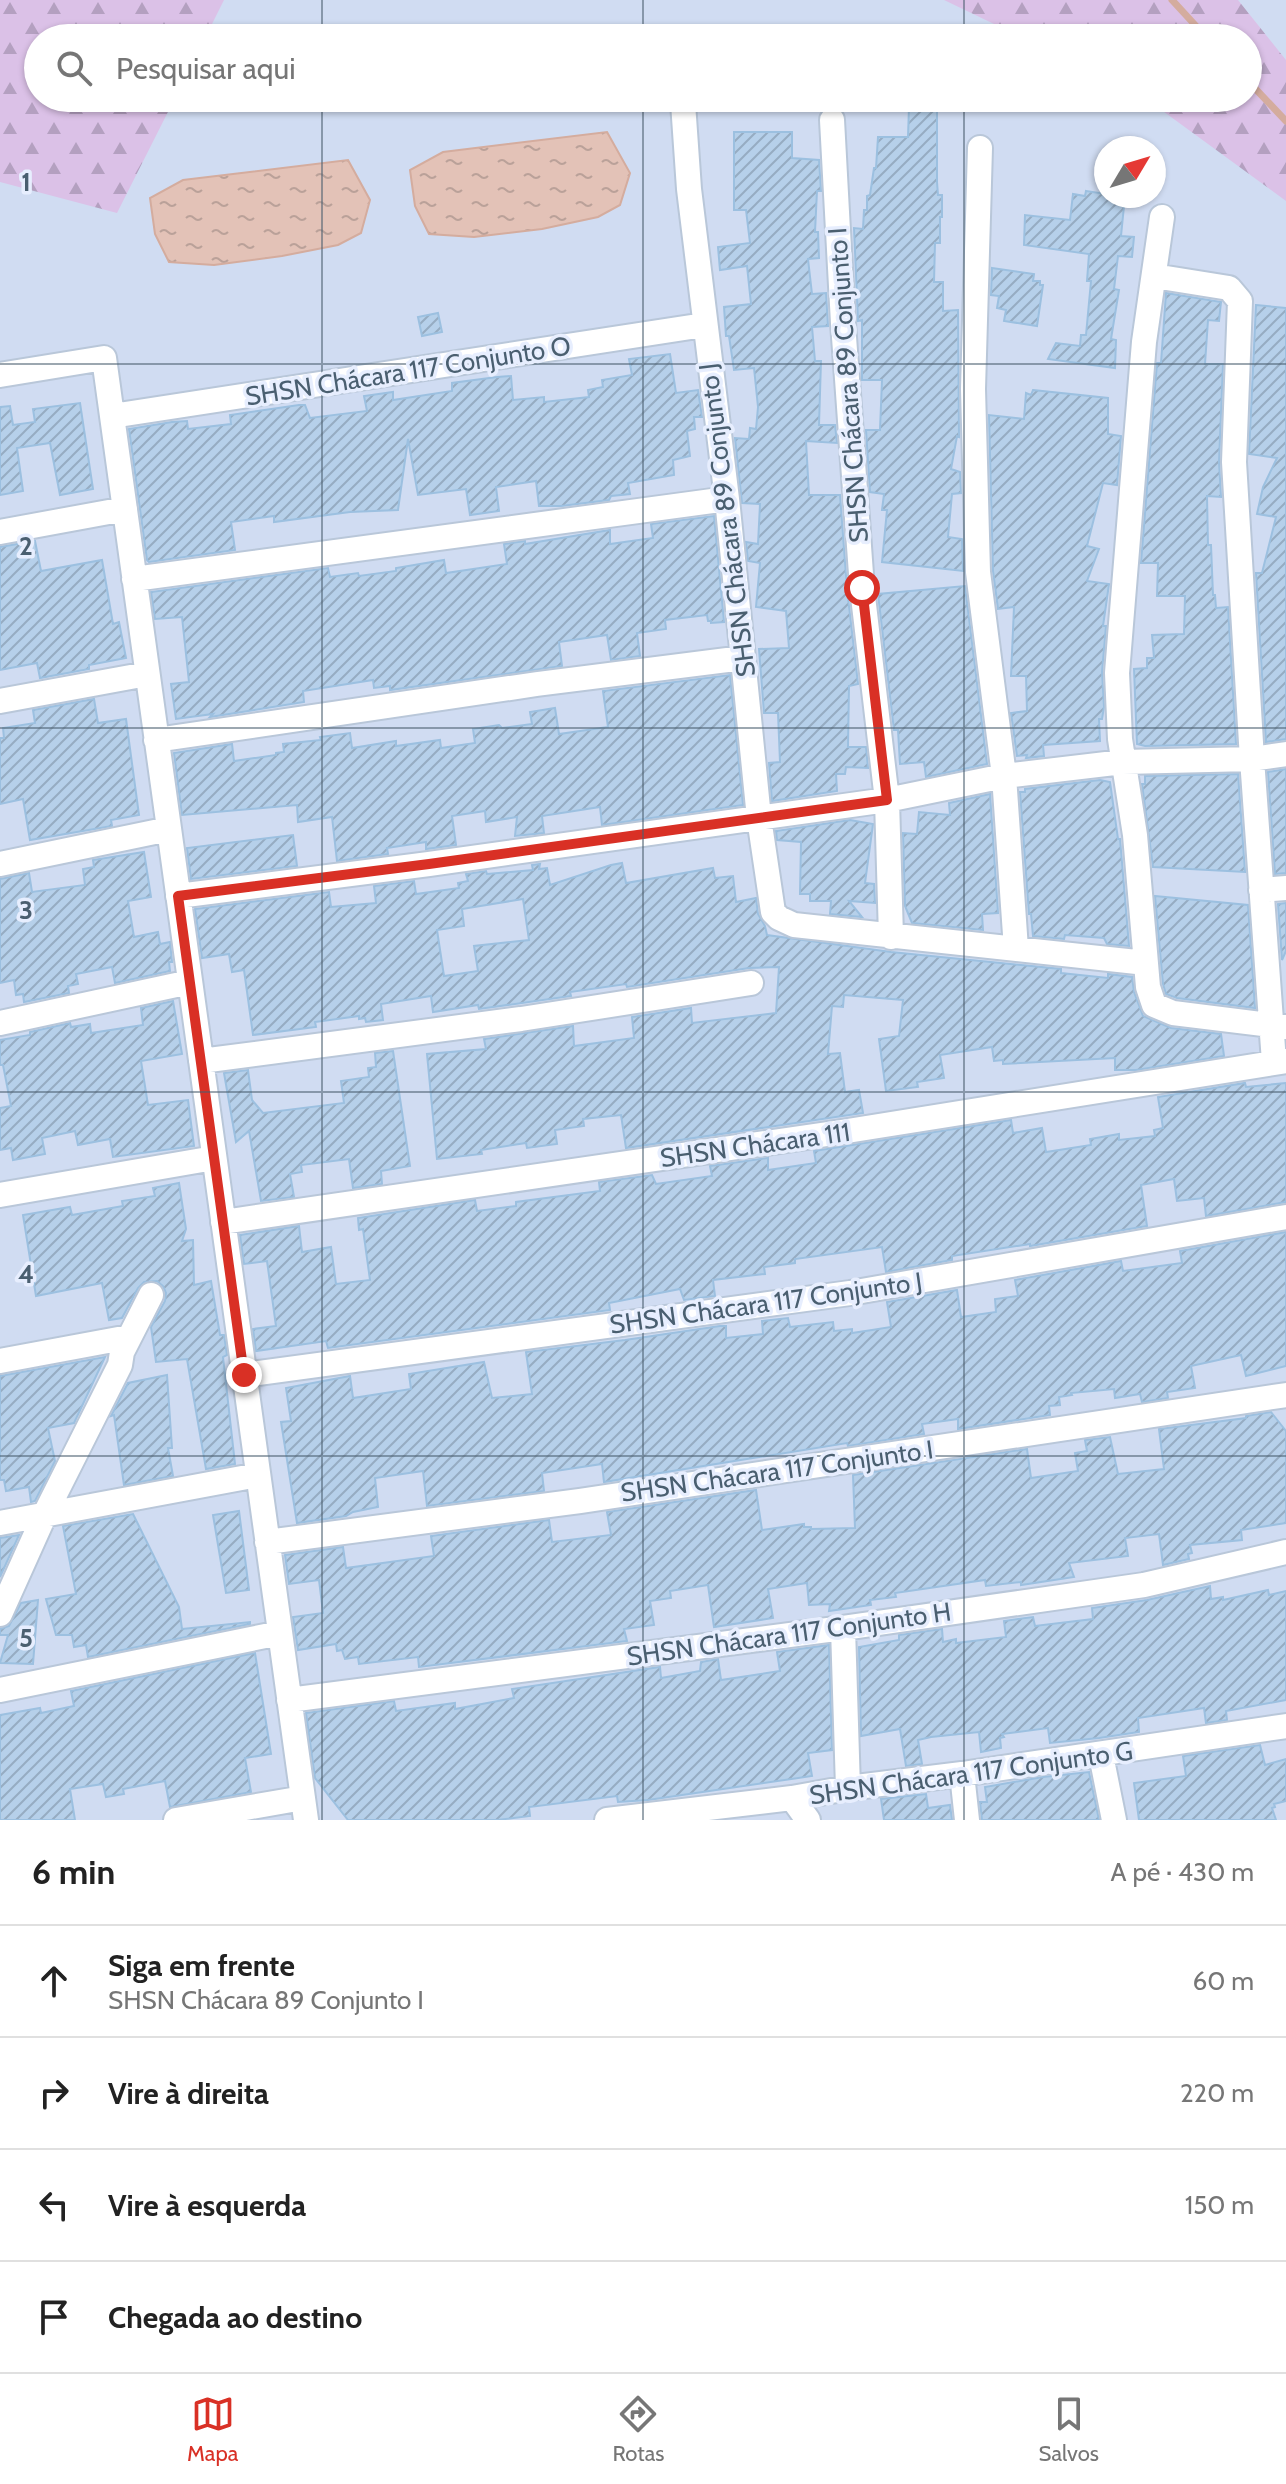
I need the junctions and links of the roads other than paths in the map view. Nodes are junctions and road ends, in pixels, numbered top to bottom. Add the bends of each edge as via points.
1 (684, 112) edge
2 (832, 120) dead end
3 (980, 148) dead end
4 (1162, 217) dead end
5 (1154, 276) junction
6 (704, 325) junction
7 (0, 375) edge
8 (112, 416) junction
9 (727, 499) junction
10 (125, 509) junction
11 (0, 532) edge
12 (134, 579) junction
13 (743, 658) junction
14 (147, 674) junction
15 (0, 701) edge
16 (156, 740) junction
17 (1286, 754) edge
18 (1252, 759) junction
19 (1123, 762) junction
20 (1004, 776) junction
21 (887, 800) junction
22 (759, 818) junction
23 (169, 829) junction
24 (0, 864) edge
25 (1286, 888) edge
26 (1261, 890) junction
27 (178, 896) junction
28 (891, 937) junction
29 (1016, 949) junction
30 (1146, 963) junction
31 (190, 982) junction
32 (751, 983) dead end
33 (0, 1023) edge
34 (1279, 1026) edge
35 (201, 1061) junction
36 (1280, 1062) edge
37 (214, 1158) junction
38 (0, 1195) edge
39 (1286, 1217) edge
40 (223, 1222) junction
41 (151, 1295) dead end
42 (129, 1337) junction
43 (0, 1361) edge
44 (244, 1375) junction
45 (1286, 1395) edge
46 (258, 1475) junction
47 (45, 1514) junction
48 (0, 1523) edge
49 (267, 1542) junction
50 (1286, 1552) edge
51 (0, 1614) edge
52 (843, 1628) junction
53 (280, 1633) junction
54 (0, 1690) edge
55 (289, 1700) junction
56 (1286, 1726) edge
57 (1101, 1755) junction
58 (962, 1774) junction
59 (848, 1788) junction
60 (792, 1798) junction
61 (304, 1809) edge
62 (176, 1820) edge
63 (607, 1820) edge
64 (808, 1820) edge
65 (967, 1820) edge
66 (1114, 1820) edge

1 - 6 street, SHSN Chácara 89 Conjunto J
2 - 21 street, SHSN Chácara 89 Conjunto I via 862,588
3 - 20 street via 973,389 978,572
4 - 5 street
5 - 18 street via 1229,288 1240,301 1234,462
5 - 19 street via 1122,592 1117,673
6 - 8 street, SHSN Chácara 117 Conjunto O
6 - 9 street, SHSN Chácara 89 Conjunto J
7 - 8 street via 104,358
8 - 10 street
9 - 12 street
9 - 13 street, SHSN Chácara 89 Conjunto J
10 - 11 street
10 - 12 street
12 - 14 street
13 - 16 street
13 - 22 street, SHSN Chácara 89 Conjunto J
14 - 15 street
14 - 16 street
16 - 23 street
17 - 18 street
18 - 19 street
18 - 26 street
19 - 20 street
19 - 30 street
20 - 21 street
20 - 29 street
21 - 22 street
21 - 28 street, SHSN Chácara 89 Conjunto I
22 - 27 street
22 - 28 street, SHSN Chácara 89 Conjunto J via 773,912 779,918 794,925
23 - 24 street
23 - 27 street
25 - 26 street
26 - 34 street
27 - 31 street
28 - 29 street
29 - 30 street
30 - 34 street via 1154,1005 1162,1009
31 - 33 street
31 - 35 street
32 - 35 street
34 - 36 street
35 - 37 street
36 - 40 street, SHSN Chácara 111 via 826,1135
37 - 38 street
37 - 40 street
39 - 44 street, SHSN Chácara 117 Conjunto J via 850,1293
40 - 44 street
41 - 42 street
42 - 43 street
42 - 47 street
44 - 46 street
45 - 49 street, SHSN Chácara 117 Conjunto I via 595,1499
46 - 47 street
46 - 49 street
47 - 48 street
47 - 51 street
49 - 53 street
50 - 52 street, SHSN Chácara 117 Conjunto H via 1144,1585
52 - 55 street, SHSN Chácara 117 Conjunto H
52 - 59 street
53 - 54 street
53 - 55 street
55 - 61 street
56 - 57 street, SHSN Chácara 117 Conjunto G
57 - 58 street, SHSN Chácara 117 Conjunto G
57 - 66 street
58 - 59 street, SHSN Chácara 117 Conjunto G
58 - 65 street
59 - 60 street, SHSN Chácara 117 Conjunto G
60 - 63 street, SHSN Chácara 117 Conjunto G
60 - 64 street
61 - 62 street

